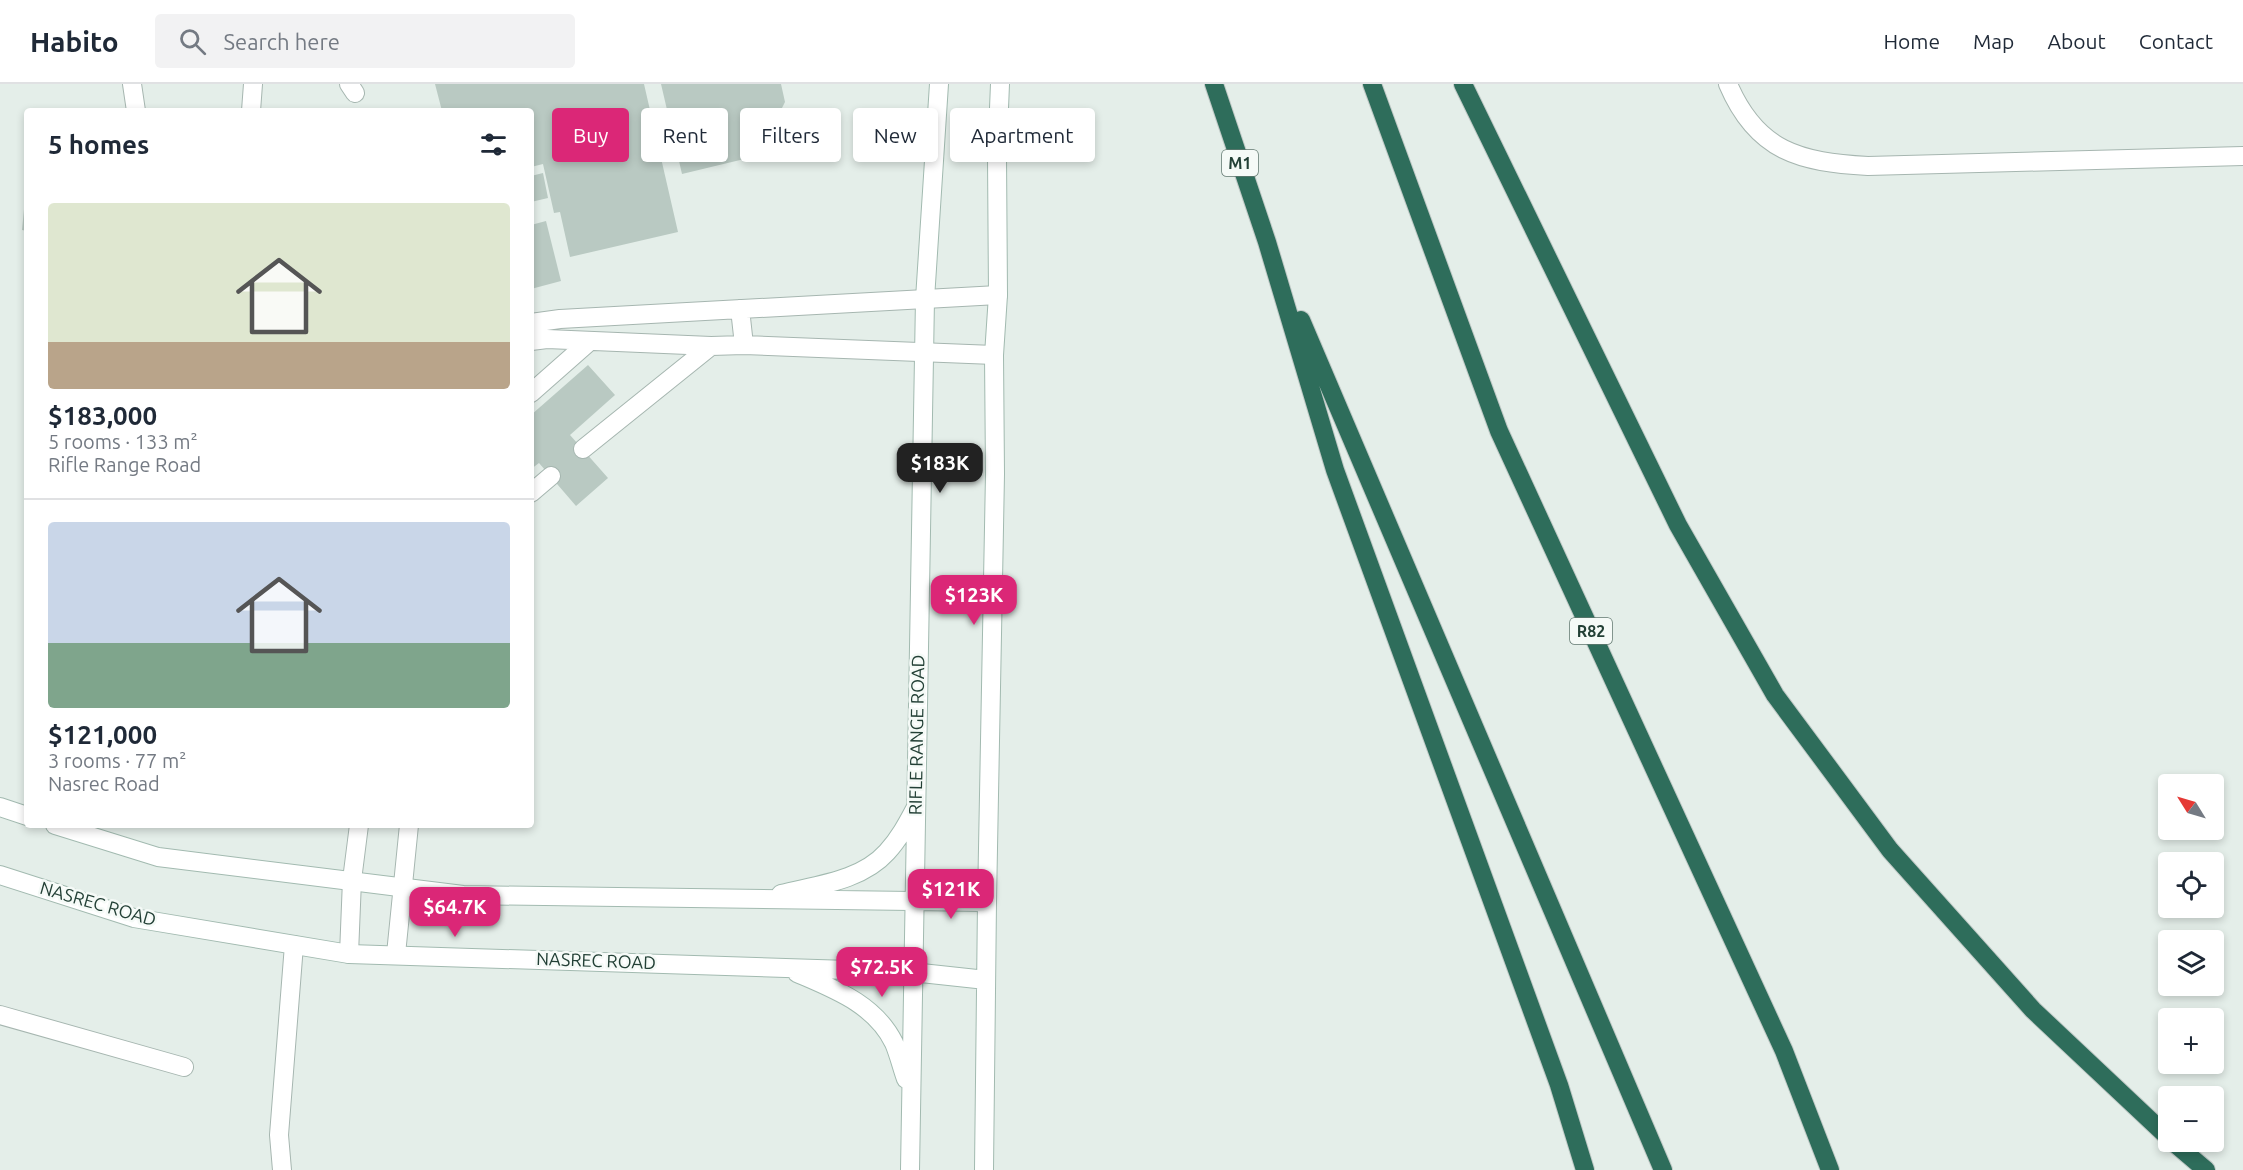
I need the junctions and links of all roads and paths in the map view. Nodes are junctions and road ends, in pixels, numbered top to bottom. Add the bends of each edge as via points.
1 (132, 84) edge
2 (253, 84) edge
3 (939, 84) edge
4 (1000, 84) edge
5 (1214, 84) edge
6 (1372, 84) edge
7 (1463, 84) edge
8 (1728, 84) edge
9 (136, 108) edge
10 (251, 108) edge
11 (2243, 156) edge
12 (1267, 242) junction
13 (998, 295) junction
14 (925, 299) junction
15 (740, 309) junction
16 (534, 322) edge
17 (534, 341) edge
18 (590, 341) junction
19 (744, 345) junction
20 (711, 346) junction
21 (924, 352) junction
22 (994, 355) junction
23 (534, 390) edge
24 (584, 449) dead end
25 (551, 476) dead end
26 (534, 490) edge
27 (0, 807) edge
28 (916, 807) junction
29 (24, 815) edge
30 (65, 828) edge
31 (359, 828) edge
32 (409, 828) edge
33 (0, 874) edge
34 (352, 880) junction
35 (402, 887) junction
36 (756, 900) junction
37 (987, 902) junction
38 (915, 903) junction
39 (294, 945) junction
40 (349, 954) junction
41 (396, 954) junction
42 (786, 968) junction
43 (912, 972) junction
44 (986, 980) junction
45 (0, 1015) edge
46 (184, 1067) dead end
47 (910, 1092) junction
48 (2158, 1128) edge
49 (2185, 1152) edge
50 (282, 1170) edge
51 (910, 1170) edge
52 (984, 1170) edge
53 (1585, 1170) edge
54 (1663, 1170) edge
55 (1830, 1170) edge
56 (2206, 1170) edge

1 - 9 main road
2 - 10 main road
3 - 14 main road, RIFLE RANGE ROAD
4 - 13 main road
5 - 12 highway, M1
6 - 55 highway, R82 via 1499,431 1784,1051
7 - 48 highway via 1678,525 1775,695 1890,850 2033,1010
8 - 11 main road via 1752,124 1782,150 1843,164
12 - 53 highway via 1335,470 1559,1085
12 - 54 highway
13 - 14 main road
13 - 22 main road
14 - 15 main road
14 - 21 main road, RIFLE RANGE ROAD
15 - 16 main road
15 - 19 main road
17 - 18 main road
18 - 20 main road
18 - 23 main road
19 - 20 main road
19 - 21 main road
20 - 24 main road
21 - 22 main road
21 - 28 main road, RIFLE RANGE ROAD
22 - 37 main road via 996,474
25 - 26 main road
27 - 29 main road
28 - 36 main road via 887,853 872,866 838,880
28 - 38 main road, RIFLE RANGE ROAD
30 - 34 main road via 158,857
31 - 34 main road
32 - 35 main road
33 - 39 main road, NASREC ROAD via 134,918
34 - 35 main road
34 - 40 main road
35 - 36 main road via 463,895
35 - 41 main road
36 - 38 main road
37 - 38 main road
37 - 44 main road
38 - 43 main road, RIFLE RANGE ROAD
39 - 40 main road, NASREC ROAD
39 - 50 main road via 279,1135
40 - 41 main road, NASREC ROAD
41 - 42 main road, NASREC ROAD
42 - 43 main road, NASREC ROAD
42 - 47 main road via 842,993 872,1013 894,1045
43 - 44 main road, NASREC ROAD
43 - 47 main road, RIFLE RANGE ROAD
44 - 52 main road
45 - 46 main road
47 - 51 main road, RIFLE RANGE ROAD
49 - 56 highway

